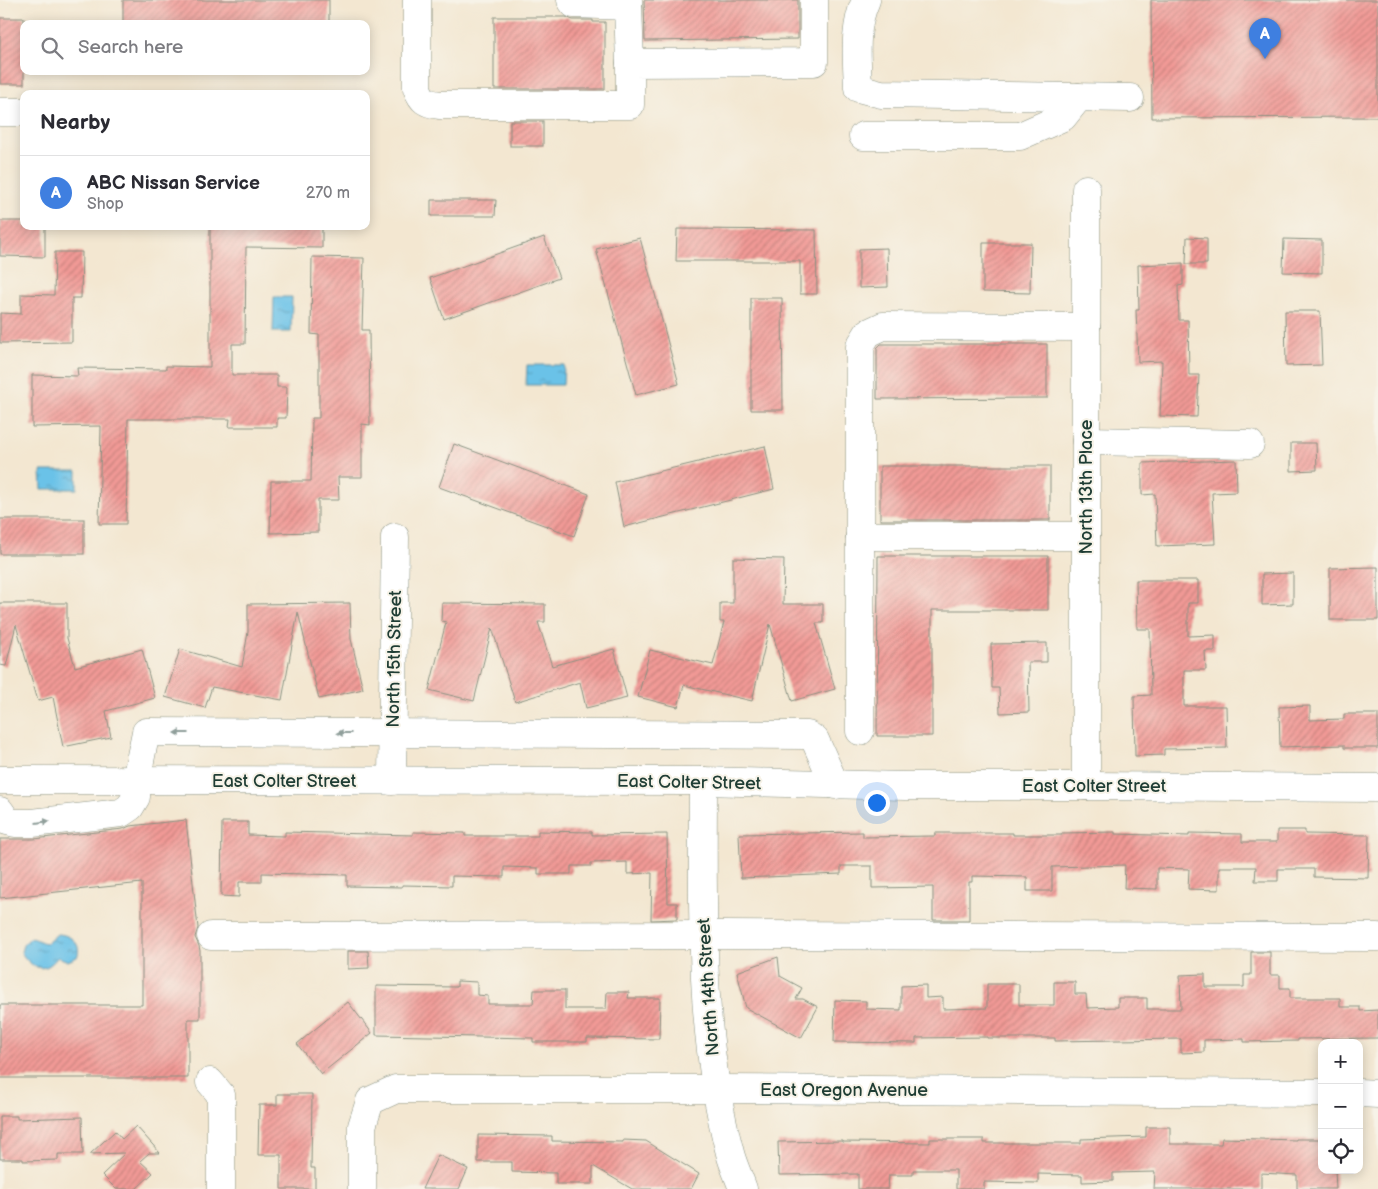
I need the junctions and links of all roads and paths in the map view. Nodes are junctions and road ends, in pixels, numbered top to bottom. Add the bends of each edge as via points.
1 (417, 0) edge
2 (571, 0) edge
3 (814, 0) edge
4 (866, 0) edge
5 (628, 3) edge
6 (630, 63) junction
7 (1079, 97) junction
8 (1130, 98) dead end
9 (0, 112) edge
10 (20, 112) edge
11 (863, 136) dead end
12 (1086, 189) dead end
13 (1086, 327) junction
14 (1086, 441) junction
15 (1250, 444) dead end
16 (860, 536) junction
17 (1086, 536) junction
18 (396, 537) dead end
19 (860, 731) dead end
20 (393, 734) junction
21 (0, 780) edge
22 (136, 780) junction
23 (392, 781) junction
24 (703, 781) junction
25 (835, 784) junction
26 (1086, 786) junction
27 (1378, 788) edge
28 (0, 810) edge
29 (704, 935) junction
30 (211, 936) dead end
31 (1378, 937) edge
32 (210, 1082) dead end
33 (716, 1089) junction
34 (1318, 1093) edge
35 (1363, 1094) edge
36 (1378, 1094) edge
37 (221, 1189) edge
38 (362, 1189) edge
39 (743, 1189) edge

1 - 6 street via 417,88 421,98 431,104 630,105
2 - 5 street via 574,4
3 - 6 street via 814,62
4 - 7 street via 856,36 858,88 880,94
5 - 6 street
7 - 8 street
7 - 11 street via 1062,117 1020,136
9 - 10 street
12 - 13 street, North 13th Place
13 - 14 street, North 13th Place
13 - 16 street via 883,326 868,333 860,346
14 - 15 street
14 - 17 street, North 13th Place
16 - 17 street
16 - 19 street
17 - 26 street, North 13th Place
18 - 20 street, North 15th Street
20 -> 22 street via 146,732
20 - 23 street, North 15th Street
20 - 25 street via 808,735 815,740
21 - 22 street, East Colter Street
22 - 23 street, East Colter Street
28 -> 22 street via 7,821 15,823 121,813 130,808 136,797
23 - 24 street, East Colter Street
24 - 25 street, East Colter Street
24 - 29 street, North 14th Street
25 - 26 street, East Colter Street
26 - 27 street, East Colter Street
29 - 30 street
29 - 31 street
29 - 33 street, North 14th Street via 706,1007
32 - 37 street via 221,1095
33 - 34 street, East Oregon Avenue
33 - 38 street, East Oregon Avenue via 396,1089 370,1101 362,1126
33 - 39 street, North 14th Street via 730,1155
35 - 36 street

